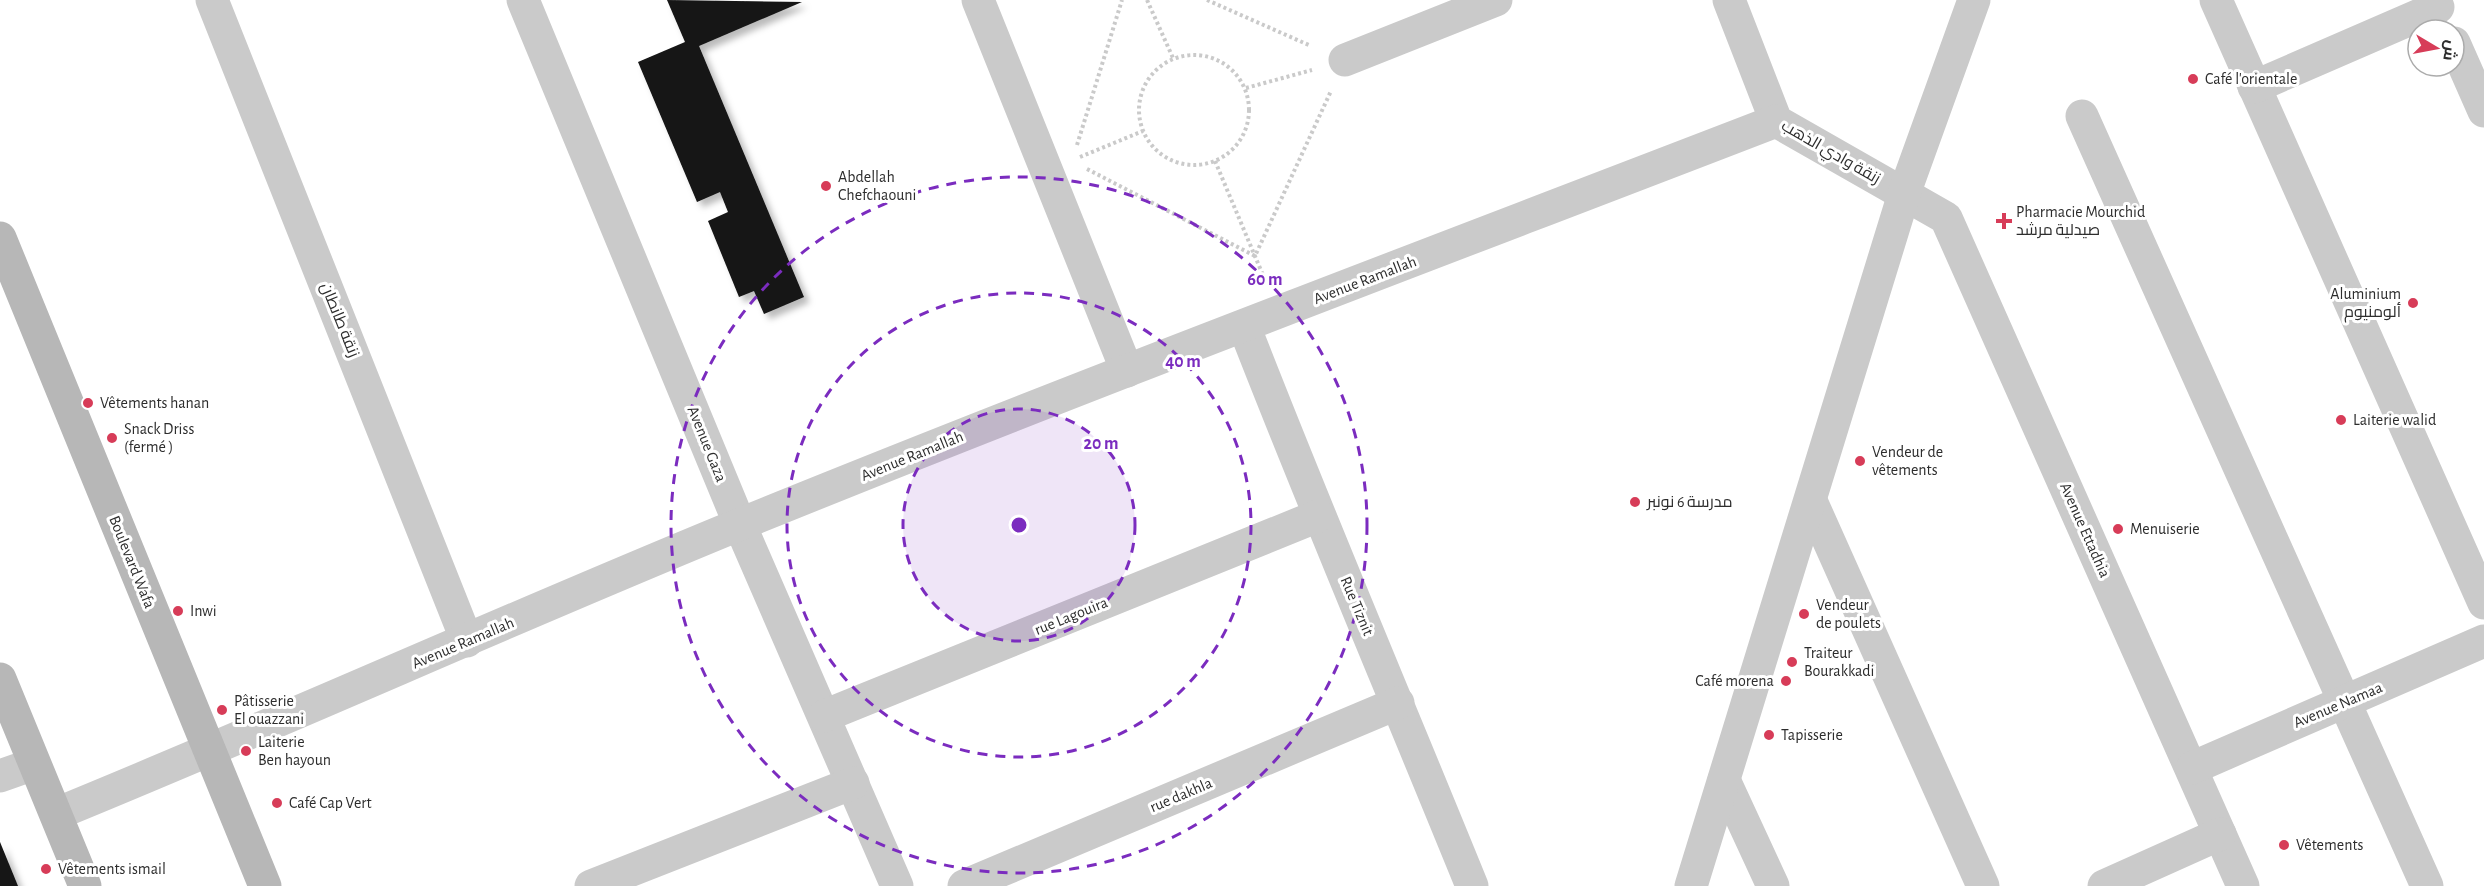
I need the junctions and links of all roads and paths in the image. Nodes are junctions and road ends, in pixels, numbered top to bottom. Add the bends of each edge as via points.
1 (212, 0) edge
2 (523, 0) edge
3 (1122, 0) edge
4 (1147, 0) edge
5 (1208, 0) edge
6 (1496, 0) edge
7 (1729, 0) edge
8 (1974, 0) edge
9 (2216, 0) edge
10 (987, 3) edge
11 (2441, 12) edge
12 (1173, 58) junction
13 (1345, 60) junction
14 (2466, 70) edge
15 (2254, 87) junction
16 (1246, 88) junction
17 (2484, 111) edge
18 (2082, 116) dead end
19 (1776, 121) junction
20 (1143, 130) junction
21 (1215, 161) junction
22 (1060, 168) junction
23 (1904, 194) junction
24 (0, 238) edge
25 (1256, 255) junction
26 (1278, 313) junction
27 (1244, 326) junction
28 (1126, 371) junction
29 (1811, 501) junction
30 (1318, 516) junction
31 (740, 525) junction
32 (2484, 603) edge
33 (468, 640) junction
34 (2484, 641) edge
35 (0, 679) edge
36 (1398, 703) junction
37 (2343, 704) junction
38 (824, 716) junction
39 (209, 752) junction
40 (34, 764) junction
41 (2192, 768) junction
42 (0, 776) edge
43 (1724, 780) junction
44 (853, 783) junction
45 (56, 814) junction
46 (2220, 834) junction
47 (597, 885) edge
48 (85, 886) edge
49 (265, 886) edge
50 (897, 886) edge
51 (964, 886) edge
52 (1472, 886) edge
53 (1691, 886) edge
54 (1773, 886) edge
55 (1983, 886) edge
56 (2104, 886) edge
57 (2243, 886) edge
58 (2427, 886) edge

1 - 33 street, زنقة طانطان
2 - 31 street, Avenue Gaza
3 - 22 path
4 - 12 path
5 - 13 path
6 - 13 street
7 - 19 street, زنقة وادي الذهب
8 - 23 street
9 - 15 street
10 - 22 street
11 - 15 street
12 - 16 path via 1199,55 1224,62
12 - 20 path via 1147,80 1140,96
13 - 16 path
13 - 25 path
14 - 17 street
15 - 32 street
16 - 21 path via 1250,105 1248,123 1236,145
18 - 37 street
19 - 23 street, زنقة وادي الذهب
19 - 26 street, Avenue Ramallah
20 - 21 path via 1152,146 1181,164
20 - 22 path
21 - 25 path
22 - 25 path
22 - 28 street
23 - 29 street
23 - 41 street, Avenue Ettadhia via 1946,218
24 - 39 street, Boulevard Wafa
25 - 26 path
26 - 27 street, Avenue Ramallah
27 - 28 street, Avenue Ramallah
27 - 30 street, Rue Tiznit
28 - 31 street, Avenue Ramallah
29 - 43 street
29 - 55 street
30 - 36 street, Rue Tiznit
30 - 38 street, rue Lagouira
31 - 33 street, Avenue Ramallah
31 - 38 street, Avenue Gaza
33 - 39 street, Avenue Ramallah
34 - 37 street, Avenue Namaa
35 - 40 street
36 - 51 street, rue dakhla
36 - 52 street, Rue Tiznit
37 - 41 street, Avenue Namaa
37 - 58 street
38 - 44 street, Avenue Gaza
39 - 45 street, Avenue Ramallah
39 - 49 street, Boulevard Wafa
40 - 42 street
40 - 45 street
41 - 46 street, Avenue Ettadhia
43 - 53 street
43 - 54 street
44 - 47 street
44 - 50 street, Avenue Gaza
45 - 48 street
46 - 56 street
46 - 57 street, Avenue Ettadhia

